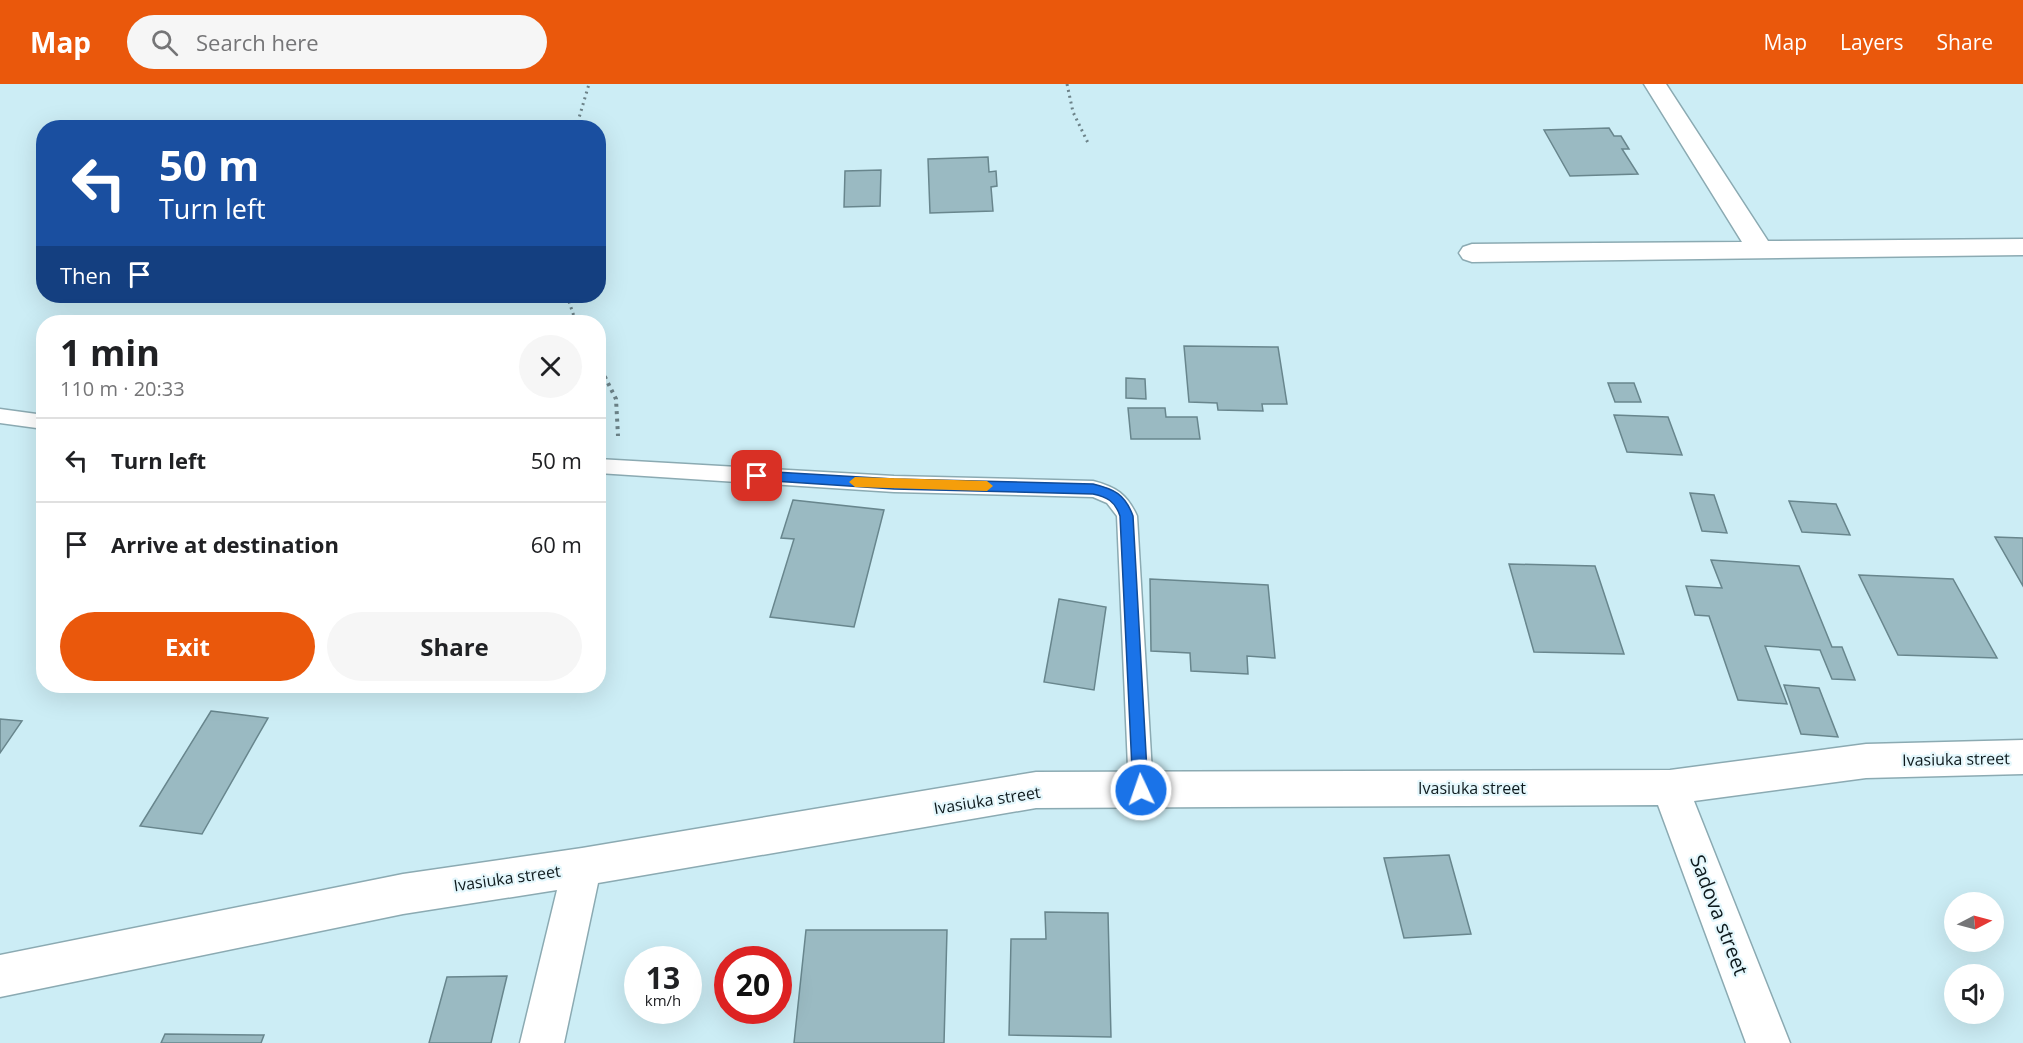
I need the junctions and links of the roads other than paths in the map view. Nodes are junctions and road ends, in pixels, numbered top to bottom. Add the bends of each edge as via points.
1 (1655, 84) edge
2 (2023, 247) edge
3 (1760, 250) junction
4 (1472, 253) dead end
5 (0, 416) edge
6 (36, 421) edge
7 (606, 466) edge
8 (2023, 757) edge
9 (1670, 787) junction
10 (1141, 790) junction
11 (582, 867) junction
12 (0, 976) edge
13 (542, 1043) edge
14 (1768, 1043) edge

1 - 3 street
2 - 3 street
3 - 4 street
5 - 6 lane
7 - 10 lane via 894,484 1093,489 1110,493 1122,502 1127,516
8 - 9 street, Ivasiuka street via 1866,761
9 - 10 street, Ivasiuka street
9 - 14 street, Sadova street
10 - 11 street, Ivasiuka street via 1036,790
11 - 12 street, Ivasiuka street via 403,894
11 - 13 street

